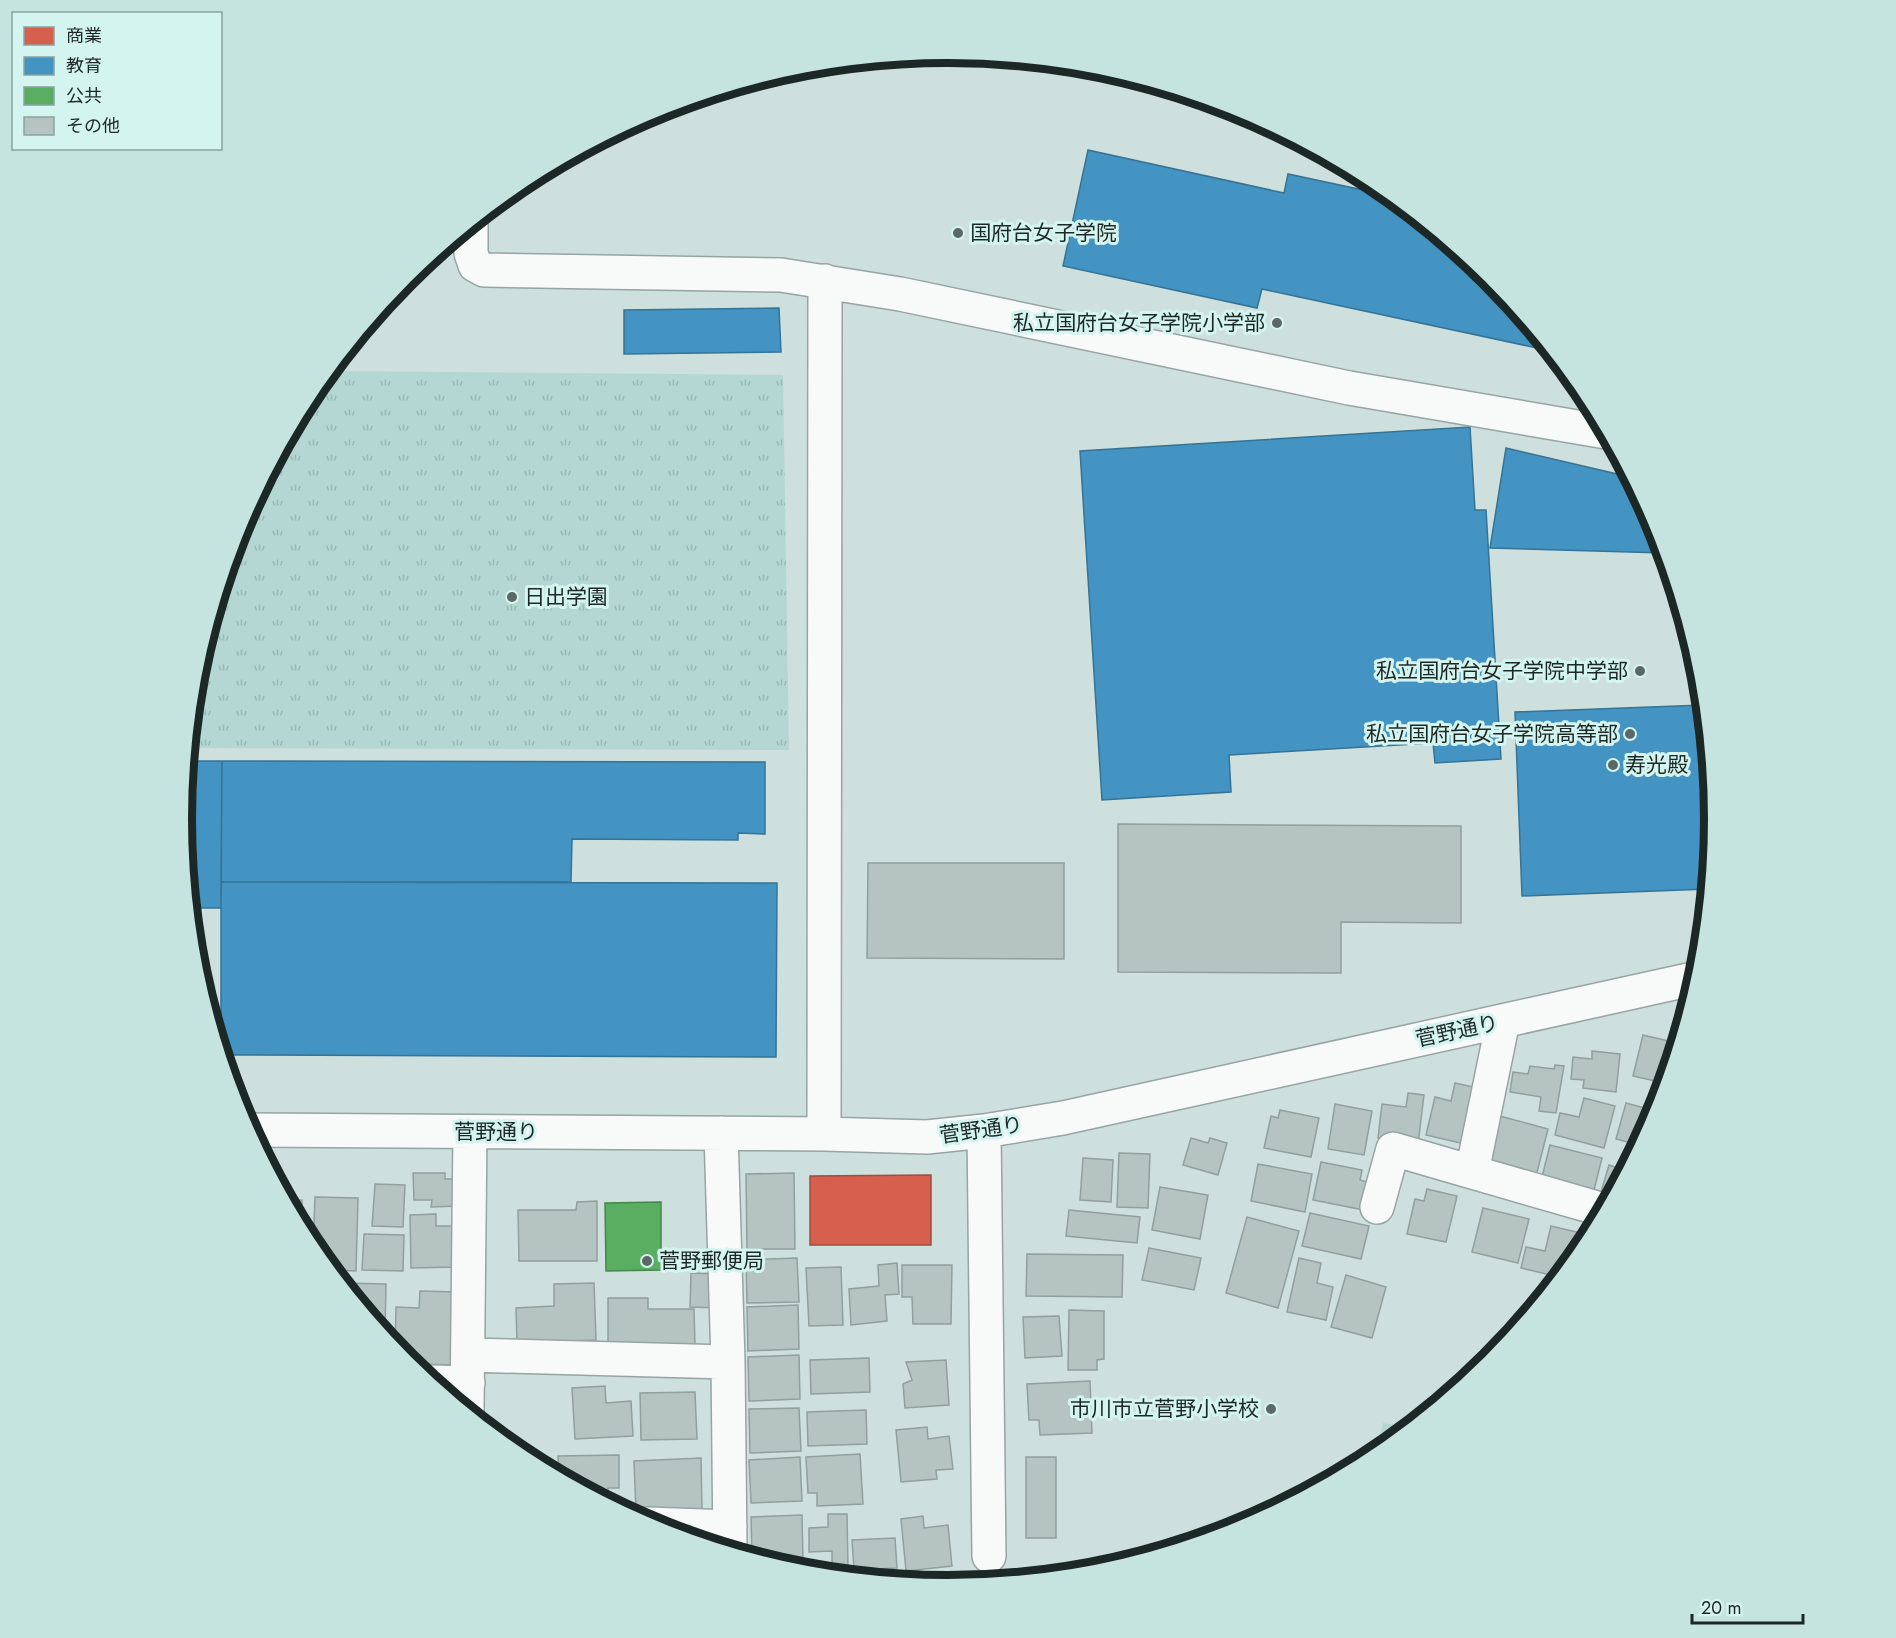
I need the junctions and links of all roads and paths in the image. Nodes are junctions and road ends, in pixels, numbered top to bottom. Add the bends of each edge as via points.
1 (471, 233) edge
2 (825, 281) junction
3 (1596, 430) edge
4 (1686, 980) edge
5 (1503, 1021) junction
6 (260, 1130) edge
7 (984, 1131) junction
8 (470, 1132) junction
9 (721, 1133) junction
10 (824, 1134) junction
11 (1472, 1172) junction
12 (1377, 1207) dead end
13 (1596, 1208) edge
14 (728, 1362) junction
15 (445, 1382) edge
16 (468, 1383) edge
17 (699, 1533) edge
18 (730, 1538) edge
19 (989, 1557) dead end

1 - 2 street via 471,253 475,264 484,270 781,275
2 - 3 street via 1349,388
2 - 10 street
4 - 5 street, 菅野通り
5 - 7 street, 菅野通り via 1064,1118
5 - 11 street
6 - 8 street, 菅野通り
7 - 10 street, 菅野通り via 927,1137
7 - 19 street
8 - 9 street, 菅野通り
8 - 16 street
9 - 10 street, 菅野通り
9 - 14 street
11 - 12 street via 1393,1149
11 - 13 street
14 - 16 street
14 - 18 street
15 - 16 street
17 - 18 street

